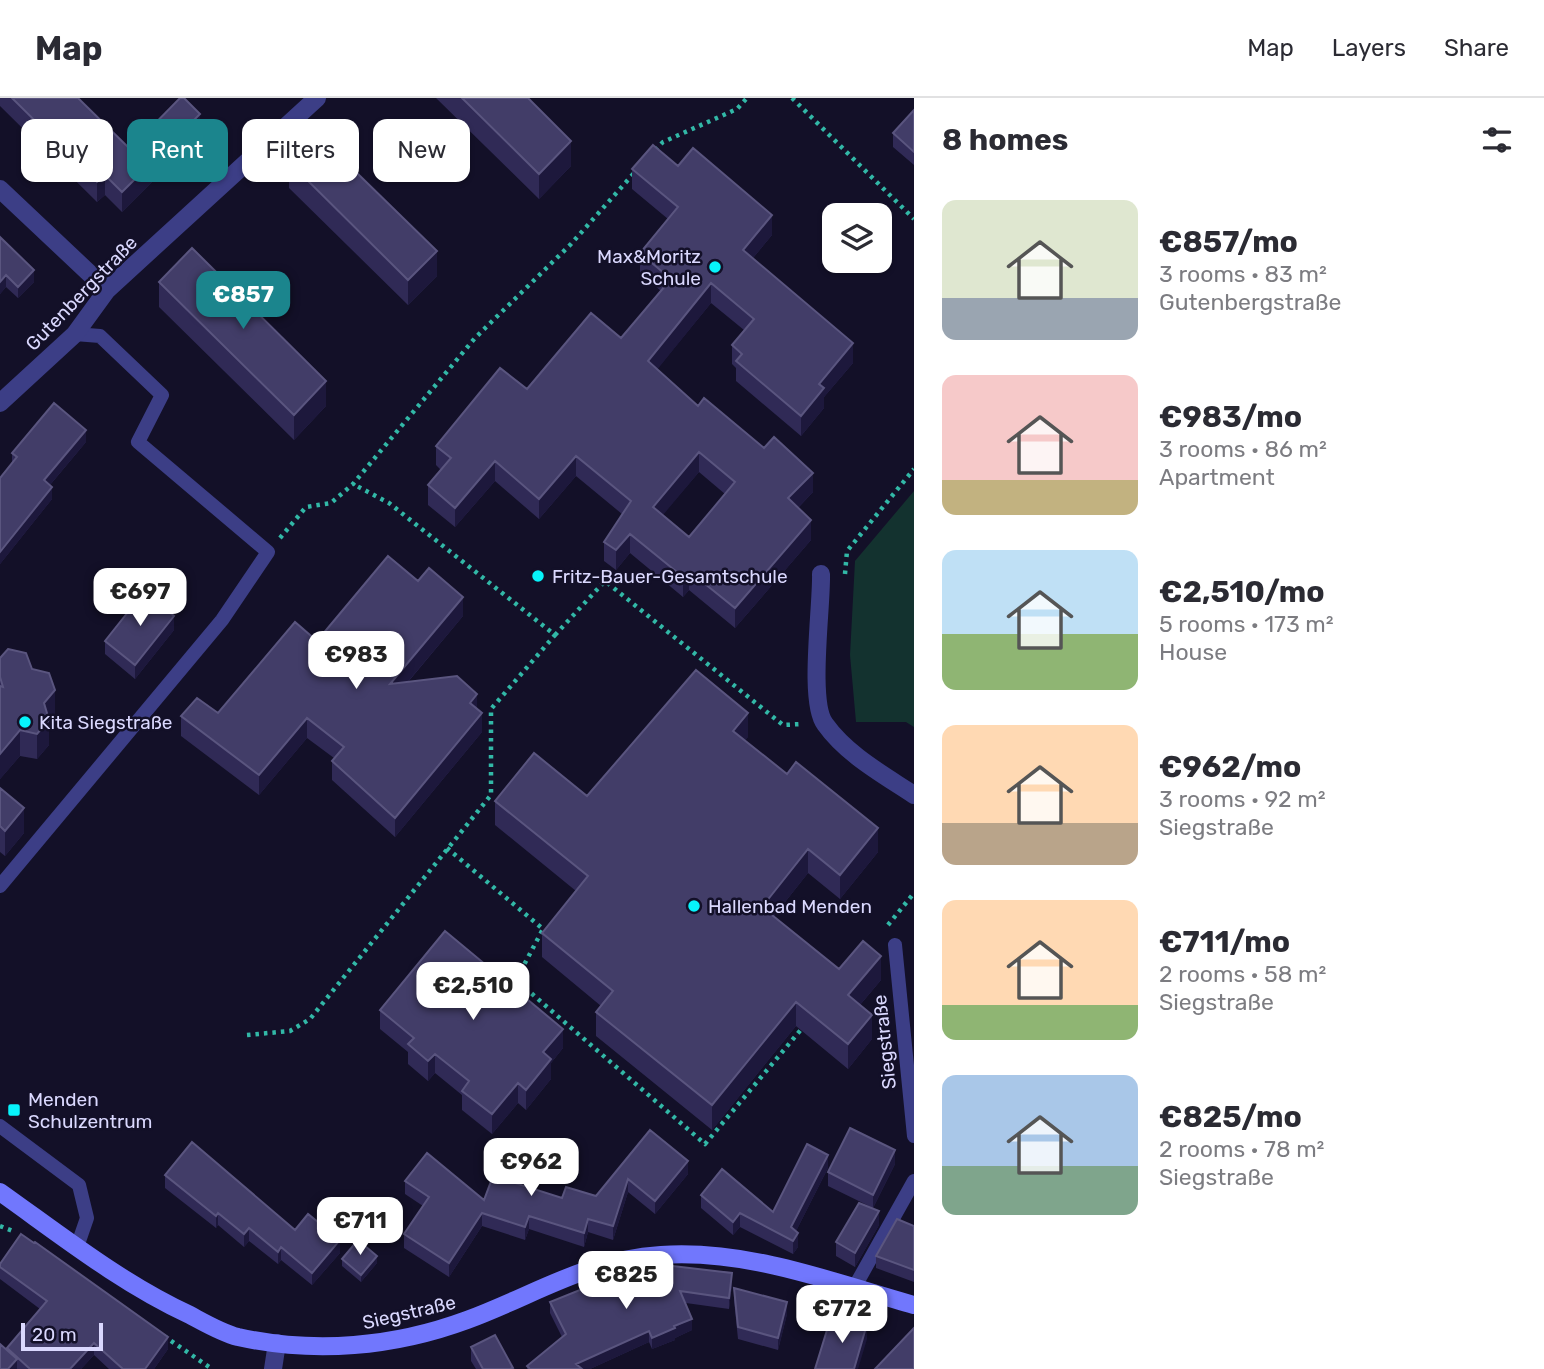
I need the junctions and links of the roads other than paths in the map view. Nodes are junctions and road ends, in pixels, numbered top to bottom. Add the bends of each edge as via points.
1 (317, 98) edge
2 (0, 189) edge
3 (107, 290) junction
4 (75, 334) junction
5 (0, 404) edge
6 (821, 574) dead end
7 (914, 795) edge
8 (0, 886) edge
9 (895, 945) dead end
10 (0, 1126) edge
11 (914, 1136) edge
12 (914, 1181) edge
13 (0, 1192) edge
14 (77, 1247) junction
15 (854, 1288) junction
16 (914, 1305) edge
17 (276, 1343) junction
18 (273, 1369) edge

1 - 3 street, Gutenbergstraße
2 - 3 street
3 - 4 street, Gutenbergstraße
4 - 5 street, Gutenbergstraße
4 - 8 lane via 100,336 162,395 138,442 268,552 222,620
6 - 7 street via 816,692 823,723 856,755
9 - 11 lane, Siegstraße
10 - 14 lane via 79,1185 87,1218
12 - 15 lane
13 - 14 main road, Siegstraße
14 - 17 main road, Siegstraße via 163,1303 236,1336
15 - 16 main road, Siegstraße
15 - 17 main road, Siegstraße via 729,1257 662,1255 616,1261 568,1275 467,1320 407,1337 346,1347
17 - 18 street

